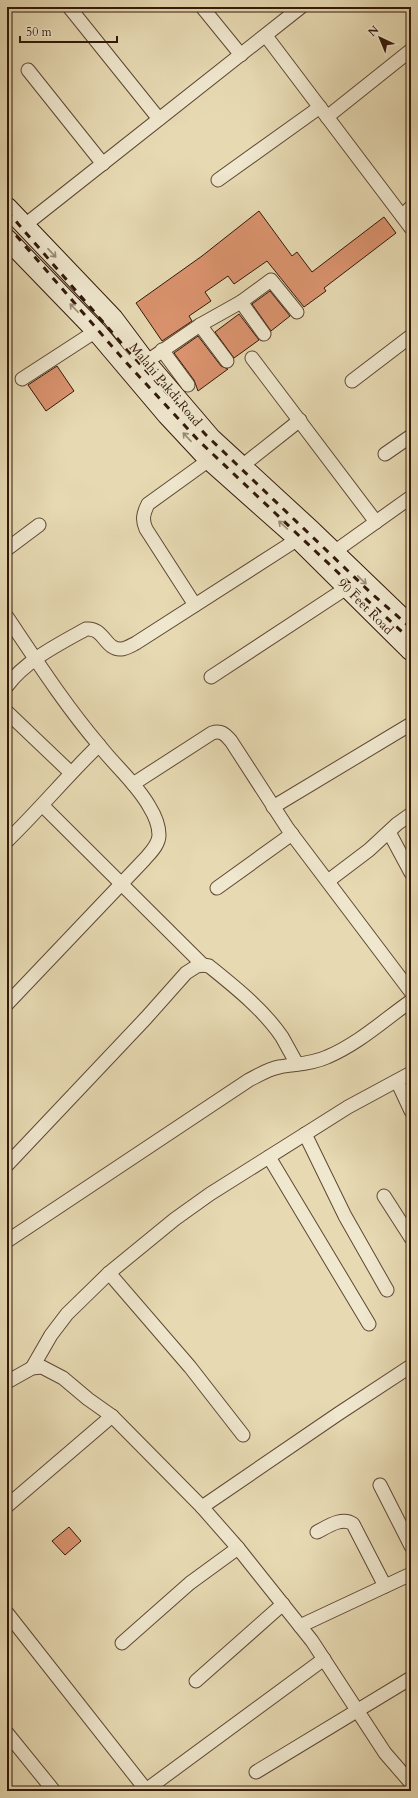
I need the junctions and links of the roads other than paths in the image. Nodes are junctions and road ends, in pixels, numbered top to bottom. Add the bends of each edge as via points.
1 (69, 7) edge
2 (202, 7) edge
3 (301, 7) edge
4 (266, 36) junction
5 (411, 50) edge
6 (241, 55) junction
7 (28, 70) dead end
8 (323, 112) junction
9 (159, 119) junction
10 (103, 164) junction
11 (218, 180) dead end
12 (7, 207) edge
13 (406, 212) edge
14 (25, 225) junction
15 (411, 228) edge
16 (7, 239) edge
17 (241, 302) junction
18 (297, 312) dead end
19 (200, 325) junction
20 (96, 331) junction
21 (264, 334) dead end
22 (411, 336) edge
23 (162, 350) junction
24 (252, 358) dead end
25 (227, 361) dead end
26 (146, 362) junction
27 (22, 380) dead end
28 (352, 382) dead end
29 (188, 385) dead end
30 (300, 420) junction
31 (411, 436) edge
32 (385, 454) dead end
33 (209, 460) junction
34 (242, 466) junction
35 (255, 489) junction
36 (411, 497) edge
37 (376, 522) junction
38 (39, 525) dead end
39 (298, 539) junction
40 (7, 548) edge
41 (328, 557) junction
42 (348, 587) junction
43 (195, 605) junction
44 (7, 617) edge
45 (411, 626) edge
46 (411, 651) edge
47 (36, 659) junction
48 (211, 677) dead end
49 (7, 686) edge
50 (7, 712) edge
51 (411, 724) edge
52 (99, 745) junction
53 (71, 773) junction
54 (133, 784) junction
55 (43, 806) junction
56 (273, 807) junction
57 (411, 814) edge
58 (389, 832) junction
59 (292, 834) junction
60 (7, 841) edge
61 (411, 873) edge
62 (328, 881) junction
63 (121, 884) junction
64 (217, 888) dead end
65 (203, 965) junction
66 (411, 992) edge
67 (411, 1001) edge
68 (7, 1004) edge
69 (297, 1064) junction
70 (411, 1073) edge
71 (397, 1081) junction
72 (411, 1111) edge
73 (305, 1134) junction
74 (269, 1157) junction
75 (7, 1165) edge
76 (384, 1196) dead end
77 (411, 1238) edge
78 (7, 1240) edge
79 (109, 1273) junction
80 (386, 1290) dead end
81 (369, 1324) dead end
82 (411, 1366) edge
83 (32, 1368) junction
84 (7, 1382) edge
85 (112, 1416) junction
86 (243, 1435) dead end
87 (380, 1485) dead end
88 (7, 1506) edge
89 (202, 1507) junction
90 (317, 1532) dead end
91 (411, 1546) edge
92 (238, 1548) junction
93 (411, 1574) edge
94 (385, 1586) junction
95 (283, 1604) junction
96 (7, 1614) edge
97 (300, 1626) junction
98 (122, 1643) dead end
99 (324, 1659) junction
100 (411, 1678) edge
101 (196, 1681) dead end
102 (356, 1711) junction
103 (7, 1733) edge
104 (256, 1772) dead end
105 (411, 1782) edge
106 (54, 1791) edge
107 (147, 1791) edge

1 - 9 street
2 - 6 street
3 - 4 street
4 - 6 street
4 - 8 street
5 - 8 street
6 - 9 street
7 - 10 street
8 - 11 street
8 - 13 street
9 - 10 street
10 - 14 street
12 - 14 main road, Malahi Pakdi Road
13 - 15 street
14 -> 26 main road, Malahi Pakdi Road via 113,318
20 -> 16 main road, Malahi Pakdi Road
17 - 18 street via 272,280
17 - 19 street
17 - 21 street
19 - 23 street
19 - 25 street
20 - 27 street
33 -> 20 main road, Malahi Pakdi Road
22 - 28 street
23 - 26 street
23 - 29 street
24 - 30 street
26 - 34 main road, Malahi Pakdi Road via 211,438
30 - 34 street
30 - 37 street
31 - 32 street
33 - 35 main road, Malahi Pakdi Road
33 - 43 street via 148,504 143,521 149,535
34 - 35 main road, Malahi Pakdi Road
39 -> 35 main road, Malahi Pakdi Road
35 - 41 main road, Malahi Pakdi Road
36 - 37 street
37 - 41 street
38 - 40 street
39 - 41 main road, Malahi Pakdi Road
39 - 43 street
41 - 42 main road, 90 Feet Road
41 -> 45 main road, 90 Feet Road
42 - 46 main road, 90 Feet Road
42 - 48 street
43 - 47 street via 127,647 115,648 93,628 86,629
44 - 47 street
47 - 49 street
47 - 52 street
50 - 53 street
51 - 56 street
52 - 53 street
52 - 54 street
53 - 55 street
54 - 56 street via 217,731 222,732 231,741
54 - 63 street via 150,807 159,835 155,847
55 - 60 street
55 - 63 street
56 - 59 street
57 - 58 street
58 - 61 street
58 - 62 street
59 - 62 street
59 - 64 street
62 - 66 street
63 - 65 street
63 - 68 street
65 - 69 street via 216,972 266,1016 282,1037
65 - 75 street via 186,973
67 - 69 street via 341,1050 315,1062
69 - 78 street via 278,1067 249,1080
70 - 71 street
71 - 72 street
71 - 73 street
73 - 74 street
73 - 80 street via 345,1216
74 - 79 street via 175,1218
74 - 81 street
76 - 77 street
79 - 83 street via 67,1314 51,1335
79 - 86 street via 190,1367
82 - 89 street
83 - 84 street
83 - 85 street via 42,1367 63,1378
85 - 88 street
85 - 89 street
87 - 91 street
89 - 92 street
90 - 94 street via 342,1521 352,1524
92 - 95 street
92 - 98 street via 190,1583
93 - 94 street
94 - 97 street
95 - 97 street
95 - 101 street
96 - 107 street
97 - 99 street
99 - 102 street
99 - 107 street
100 - 102 street
102 - 104 street
102 - 105 street via 385,1753
103 - 106 street

